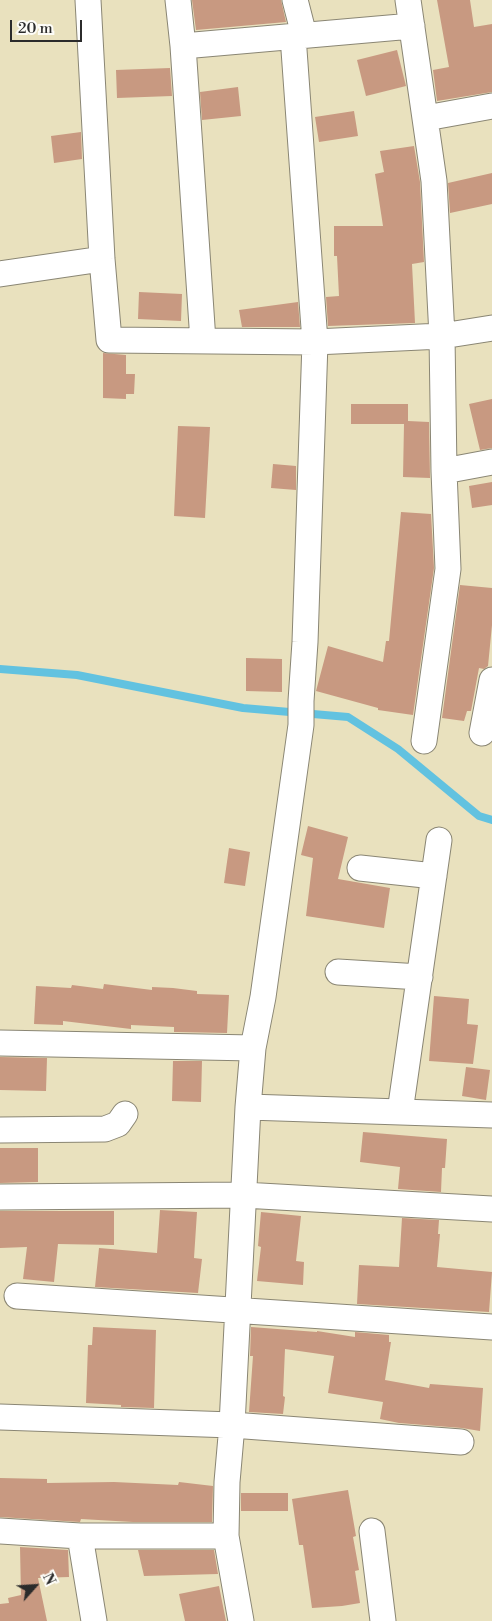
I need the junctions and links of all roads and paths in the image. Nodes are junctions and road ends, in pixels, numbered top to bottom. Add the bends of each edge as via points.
1 (88, 0) edge
2 (178, 0) edge
3 (295, 0) edge
4 (408, 0) edge
5 (412, 26) junction
6 (299, 36) junction
7 (183, 46) junction
8 (492, 106) edge
9 (426, 118) junction
10 (102, 259) junction
11 (0, 274) edge
12 (492, 328) edge
13 (442, 336) junction
14 (203, 341) junction
15 (315, 342) junction
16 (492, 462) edge
17 (444, 471) junction
18 (492, 680) edge
19 (482, 733) dead end
20 (424, 741) dead end
21 (440, 840) dead end
22 (360, 868) dead end
23 (434, 876) junction
24 (338, 972) dead end
25 (420, 977) junction
26 (0, 1043) edge
27 (253, 1048) junction
28 (248, 1107) junction
29 (400, 1112) junction
30 (125, 1114) dead end
31 (492, 1115) edge
32 (0, 1130) edge
33 (243, 1195) junction
34 (0, 1197) edge
35 (492, 1209) edge
36 (17, 1296) dead end
37 (238, 1310) junction
38 (492, 1327) edge
39 (0, 1417) edge
40 (232, 1425) junction
41 (461, 1442) dead end
42 (0, 1531) edge
43 (372, 1531) dead end
44 (80, 1536) junction
45 (226, 1536) junction
46 (94, 1621) edge
47 (240, 1621) edge
48 (383, 1621) edge

1 - 10 street
2 - 7 street
3 - 6 street
4 - 5 street
5 - 6 street
5 - 9 street
6 - 7 street
6 - 15 street
7 - 14 street
8 - 9 street
9 - 13 street via 434,181
10 - 11 street
10 - 14 street via 109,340
12 - 13 street
13 - 15 street
13 - 17 street
14 - 15 street
15 - 27 street via 301,713 263,997
16 - 17 street
17 - 20 street via 448,569
18 - 19 street
21 - 23 street
22 - 23 street
23 - 25 street
24 - 25 street
25 - 29 street
26 - 27 street
27 - 28 street
28 - 29 street
28 - 33 street
29 - 31 street
30 - 32 street via 118,1124 105,1130
33 - 34 street
33 - 35 street
33 - 37 street
36 - 37 street
37 - 38 street
37 - 40 street
39 - 40 street
40 - 41 street
40 - 45 street via 226,1482
42 - 44 street
43 - 48 street
44 - 45 street
44 - 46 street
45 - 47 street

